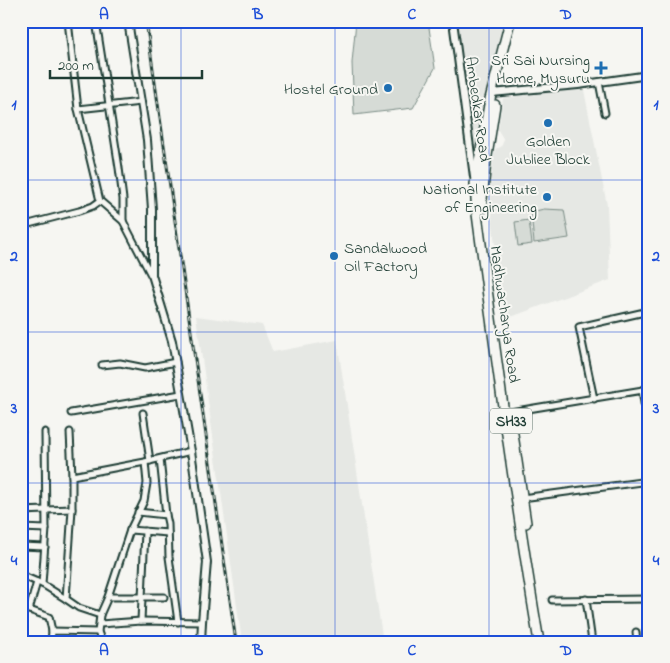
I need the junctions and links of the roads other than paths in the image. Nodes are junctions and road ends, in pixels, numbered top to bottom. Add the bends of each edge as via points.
1 (68, 21) edge
2 (96, 21) edge
3 (128, 21) edge
4 (453, 21) edge
5 (510, 21) edge
6 (516, 21) edge
7 (649, 75) edge
8 (599, 82) junction
9 (495, 93) junction
10 (141, 102) junction
11 (108, 106) junction
12 (78, 109) junction
13 (605, 113) dead end
14 (476, 184) junction
15 (482, 199) junction
16 (100, 201) junction
17 (123, 221) junction
18 (21, 226) edge
19 (152, 276) junction
20 (649, 311) edge
21 (176, 362) junction
22 (102, 365) dead end
23 (649, 389) edge
24 (642, 390) junction
25 (181, 394) junction
26 (594, 399) junction
27 (71, 413) dead end
28 (143, 413) dead end
29 (507, 413) junction
30 (45, 432) dead end
31 (70, 432) dead end
32 (649, 434) edge
33 (191, 452) junction
34 (160, 458) junction
35 (148, 462) junction
36 (72, 476) junction
37 (649, 481) edge
38 (519, 498) junction
39 (72, 509) junction
40 (46, 510) junction
41 (21, 511) edge
42 (138, 512) junction
43 (166, 515) junction
44 (21, 528) edge
45 (46, 529) junction
46 (130, 530) junction
47 (145, 531) junction
48 (168, 533) junction
49 (21, 546) edge
50 (45, 547) junction
51 (21, 575) edge
52 (39, 583) junction
53 (108, 597) junction
54 (142, 597) junction
55 (164, 597) dead end
56 (649, 599) edge
57 (66, 600) junction
58 (552, 600) dead end
59 (586, 600) junction
60 (21, 607) edge
61 (29, 610) junction
62 (100, 615) junction
63 (141, 621) junction
64 (178, 622) junction
65 (202, 622) junction
66 (100, 624) junction
67 (52, 631) junction
68 (98, 632) junction
69 (636, 632) dead end
70 (51, 642) edge
71 (102, 642) edge
72 (201, 642) edge
73 (539, 642) edge
74 (545, 642) edge
75 (592, 642) edge
76 (637, 642) edge

1 - 12 street
2 - 11 street
3 - 10 street
4 - 14 street, Ambedkar Road
5 - 9 main road, Madhwacharya Road
6 - 9 main road, SH33
7 - 8 street
8 - 9 street
8 - 13 street
9 - 14 main road, Madhwacharya Road
9 - 15 main road, SH33
10 - 11 street
10 - 19 street via 152,208
11 - 12 street
11 - 17 street via 123,199
12 - 16 street
14 - 15 street, Ambedkar Road
14 - 29 main road, Madhwacharya Road via 477,214
15 - 29 main road, Madhwacharya Road / SH33
16 - 17 street
16 - 18 street via 79,211
17 - 19 street
19 - 21 street
20 - 26 street via 579,326
21 - 22 street via 145,368 120,363
21 - 25 street
23 - 24 street
24 - 26 street
24 - 32 street
25 - 27 street
25 - 33 street
26 - 29 street
28 - 35 street
29 - 38 main road, Madhwacharya Road / SH33
30 - 40 street
31 - 36 street
33 - 34 street
33 - 65 street via 207,562
34 - 35 street
34 - 43 street
35 - 36 street
35 - 42 street via 146,493
36 - 39 street
37 - 38 street
38 - 73 main road, Madhwacharya Road
38 - 74 main road, Madhwacharya Road / SH33
39 - 40 street
39 - 57 street
40 - 41 street
40 - 45 street
42 - 43 street
42 - 46 street
43 - 48 street
44 - 45 street
45 - 50 street
46 - 47 street
46 - 53 street
47 - 48 street
47 - 54 street
48 - 64 street
49 - 50 street
50 - 52 street
51 - 52 street
52 - 57 street
52 - 61 street
53 - 54 street
53 - 62 street
54 - 55 street
54 - 63 street
56 - 59 street
57 - 62 street
58 - 59 street
59 - 75 street
60 - 61 street
61 - 67 street via 49,617
62 - 66 street
63 - 64 street
63 - 66 street
64 - 65 street
65 - 72 street
66 - 68 street
67 - 68 street
67 - 70 street
68 - 71 street
69 - 76 street

